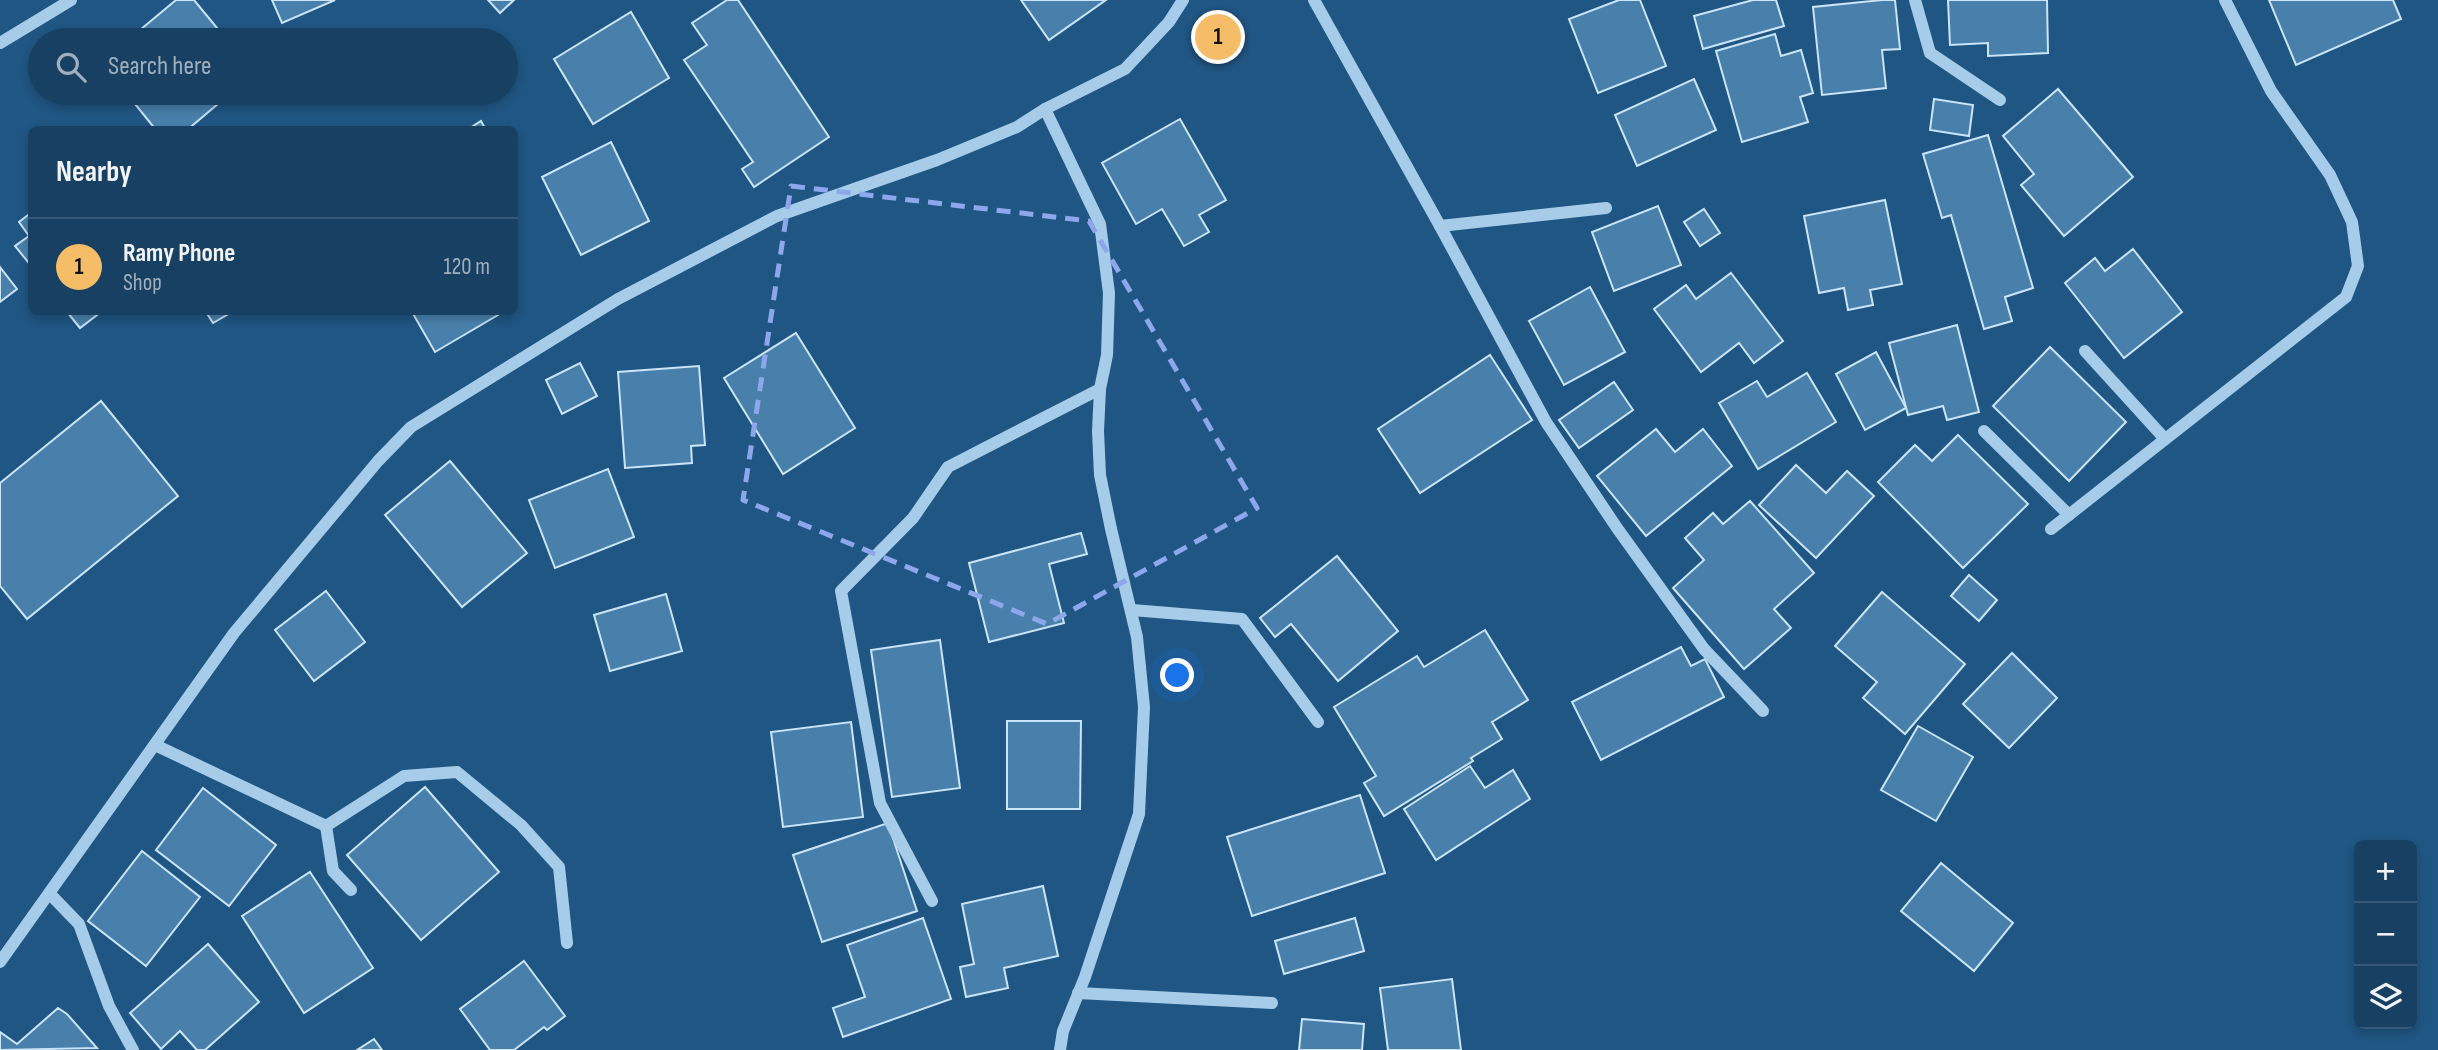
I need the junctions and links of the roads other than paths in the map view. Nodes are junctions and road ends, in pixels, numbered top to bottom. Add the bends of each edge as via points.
1 (71, 0) edge
2 (1184, 0) edge
3 (1314, 0) edge
4 (1915, 0) edge
5 (2225, 0) edge
6 (0, 43) edge
7 (2000, 100) dead end
8 (1045, 109) junction
9 (1606, 208) dead end
10 (1440, 226) junction
11 (2085, 351) dead end
12 (1100, 389) junction
13 (1984, 431) dead end
14 (2165, 439) junction
15 (2069, 515) junction
16 (2051, 528) dead end
17 (1132, 610) junction
18 (1763, 711) dead end
19 (1318, 722) dead end
20 (155, 745) junction
21 (326, 826) junction
22 (351, 890) dead end
23 (50, 894) junction
24 (933, 901) dead end
25 (568, 943) dead end
26 (0, 962) edge
27 (1078, 993) junction
28 (1272, 1003) dead end
29 (133, 1050) edge
30 (1060, 1050) edge

1 - 6 street
2 - 8 street via 1125,69
3 - 10 street
4 - 7 street via 1930,53
5 - 14 street via 2271,91 2330,175 2352,222 2358,266 2346,297
8 - 12 street via 1100,224 1109,293 1107,355
8 - 20 street via 1017,127 937,160 777,216 618,299 411,426 234,633
9 - 10 street
10 - 18 street via 1546,422 1704,649
11 - 14 street
12 - 17 street via 1100,475
12 - 24 street via 948,467 913,518 841,591 880,803
13 - 15 street
14 - 15 street
15 - 16 street
17 - 19 street via 1242,619
17 - 27 street via 1144,707 1139,814
20 - 21 street
20 - 23 street
21 - 22 street via 333,871
21 - 25 street via 404,776 457,772 521,825 559,867
23 - 26 street
23 - 29 street via 79,924 109,1006
27 - 28 street
27 - 30 street

